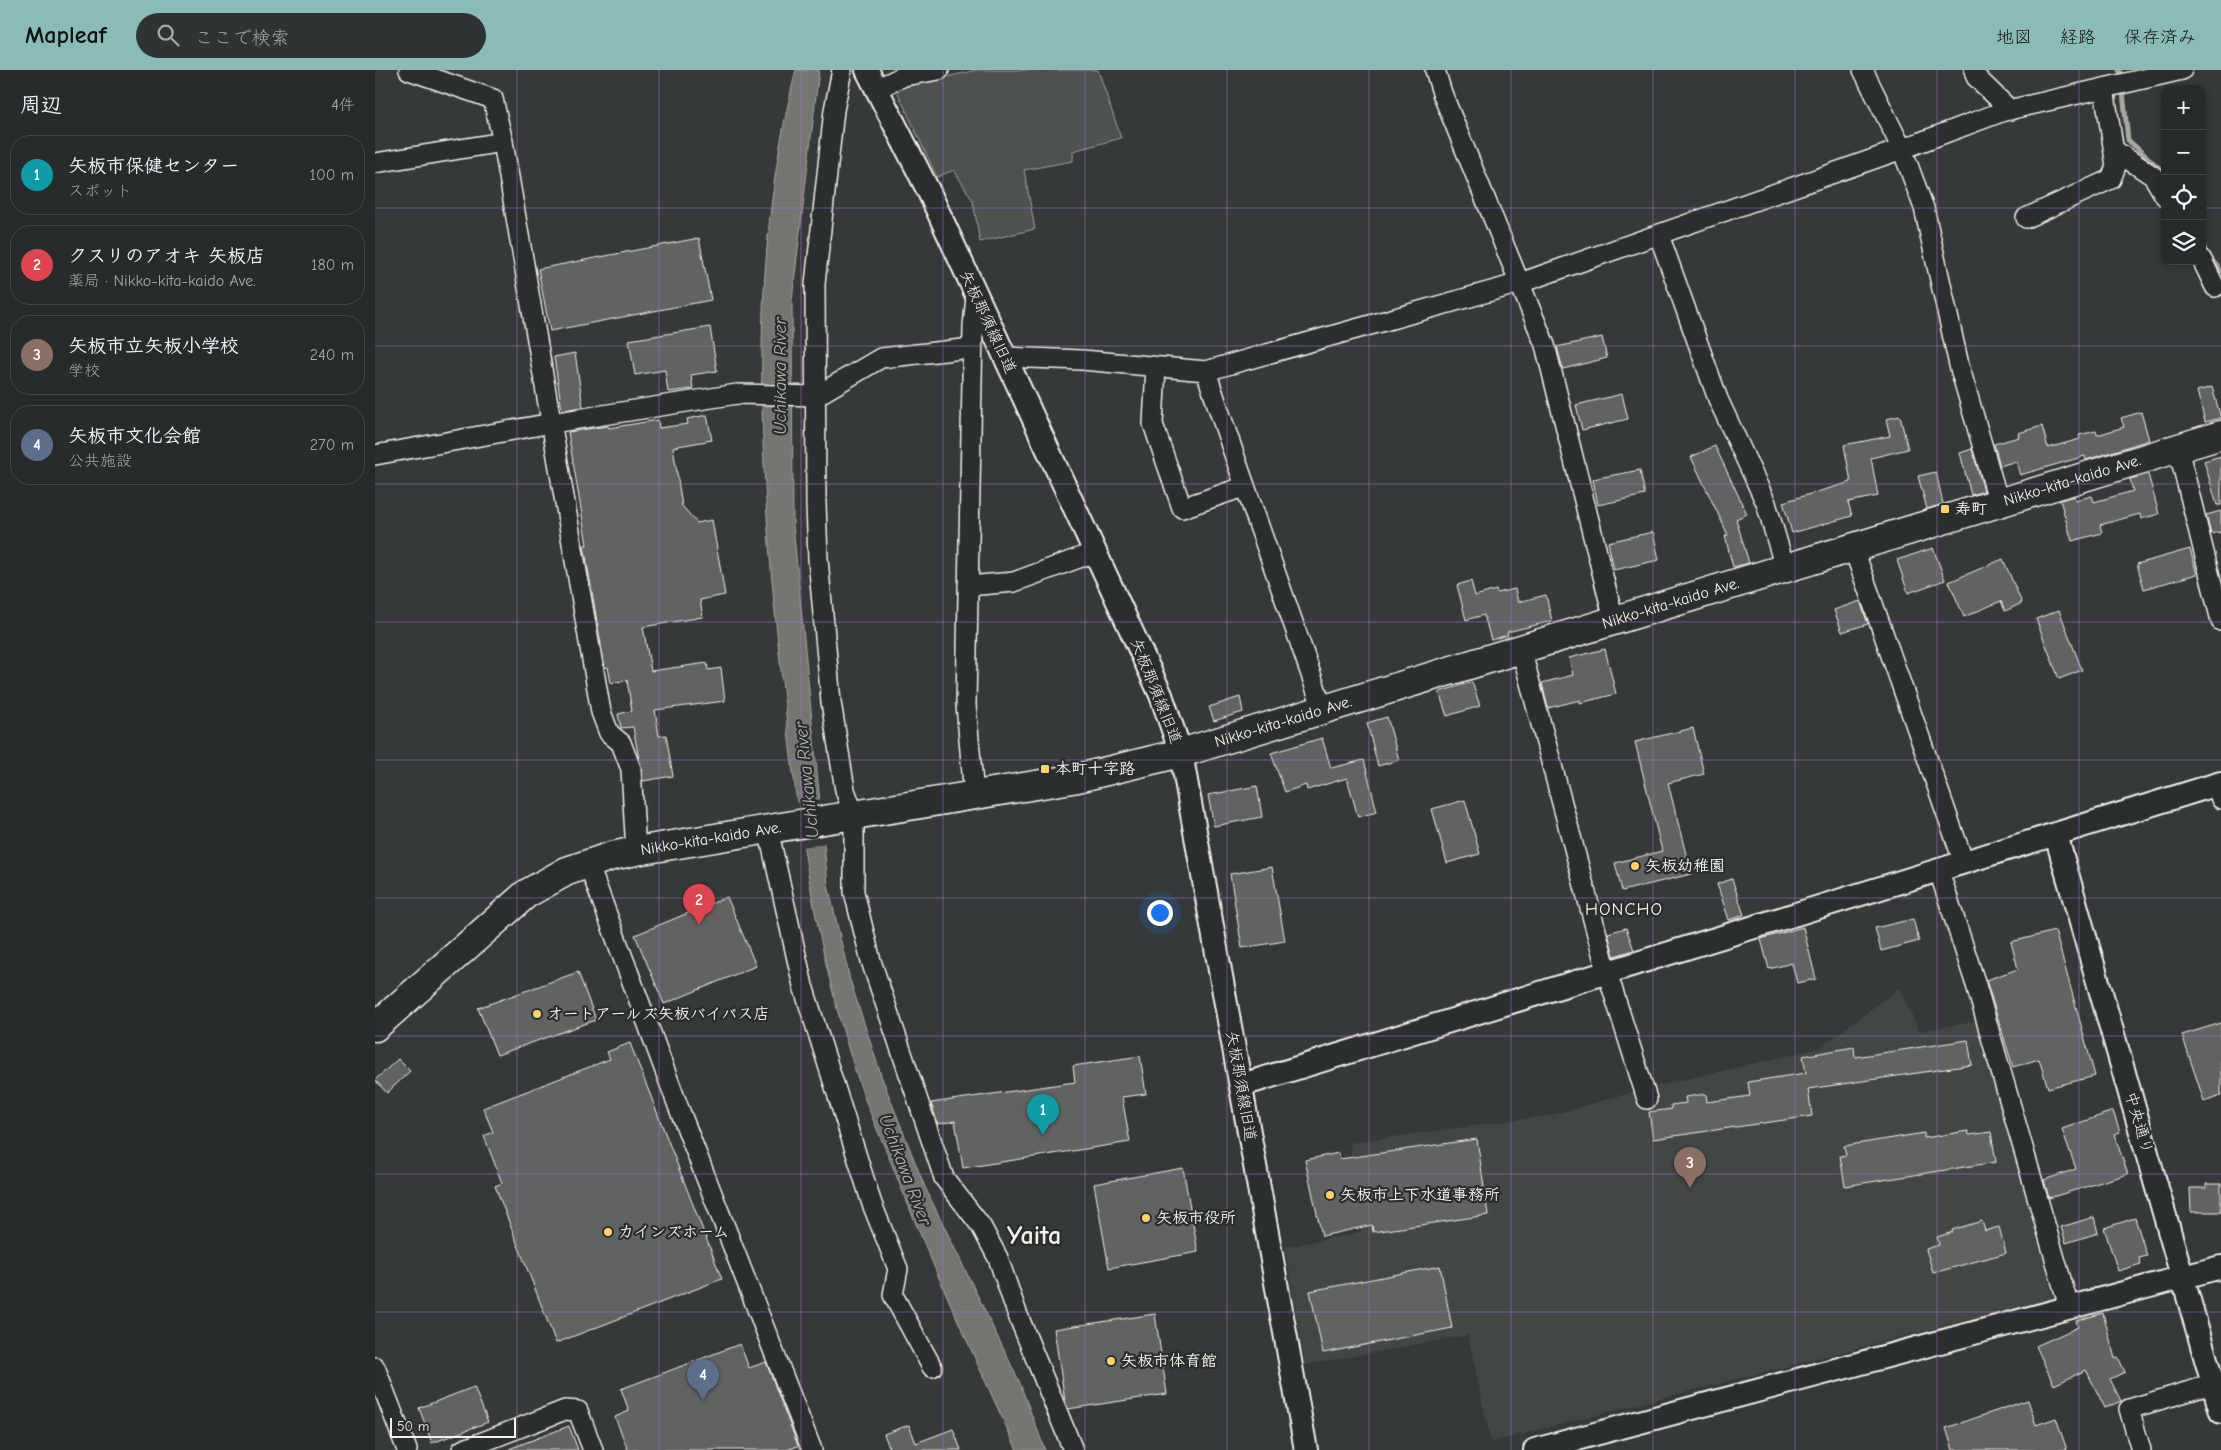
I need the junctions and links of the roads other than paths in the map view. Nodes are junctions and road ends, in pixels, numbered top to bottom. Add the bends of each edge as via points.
1 (409, 70) edge
2 (843, 70) edge
3 (939, 70) edge
4 (1435, 70) edge
5 (1863, 70) edge
6 (1973, 70) edge
7 (2182, 70) edge
8 (873, 79) edge
9 (2104, 88) junction
10 (2010, 110) junction
11 (503, 142) junction
12 (1902, 149) junction
13 (2114, 150) junction
14 (375, 163) edge
15 (2161, 189) edge
16 (2026, 218) dead end
17 (1659, 235) junction
18 (2204, 265) edge
19 (1520, 283) junction
20 (2215, 287) dead end
21 (976, 296) junction
22 (973, 348) junction
23 (1005, 357) junction
24 (1155, 367) junction
25 (1207, 371) junction
26 (816, 396) junction
27 (552, 423) junction
28 (2221, 435) edge
29 (2177, 448) junction
30 (375, 455) edge
31 (1243, 486) junction
32 (1999, 503) junction
33 (1853, 547) junction
34 (1095, 552) junction
35 (1785, 568) junction
36 (967, 586) junction
37 (1614, 620) junction
38 (2221, 622) edge
39 (1521, 649) junction
40 (1323, 710) junction
41 (1181, 753) junction
42 (2219, 789) edge
43 (974, 796) junction
44 (849, 816) junction
45 (777, 828) junction
46 (2056, 835) junction
47 (636, 852) junction
48 (1964, 863) junction
49 (588, 864) junction
50 (1939, 871) junction
51 (1607, 972) junction
52 (375, 1027) edge
53 (1242, 1085) junction
54 (1647, 1099) dead end
55 (2221, 1267) edge
56 (2183, 1275) junction
57 (2069, 1307) junction
58 (375, 1367) edge
59 (932, 1367) dead end
60 (2213, 1384) junction
61 (2221, 1412) edge
62 (1542, 1449) edge
63 (407, 1450) edge
64 (462, 1450) edge
65 (593, 1450) edge
66 (812, 1450) edge
67 (1073, 1450) edge
68 (1306, 1450) edge
69 (2141, 1450) edge

1 - 11 street via 493,99
2 - 26 street via 834,110 815,284
3 - 8 street
4 - 19 street
5 - 12 street
6 - 10 street via 1976,77
7 - 9 street
8 - 21 street, 矢板那須線旧道
9 - 10 street
9 - 13 street
10 - 12 street
11 - 14 street
11 - 27 street
12 - 17 street
12 - 32 street via 1924,208 1959,365
13 - 15 street via 2153,176
13 - 16 street via 2116,166 2111,179
17 - 19 street
17 - 35 street via 1718,400 1766,503
18 - 20 street
19 - 25 street
19 - 37 street via 1545,345
21 - 22 street
21 - 23 street, 矢板那須線旧道
22 - 26 street via 881,358
22 - 36 street
23 - 24 street
23 - 34 street, 矢板那須線旧道
24 - 25 street
24 - 31 street via 1153,424 1182,508
25 - 31 street
26 - 27 street via 737,394
26 - 44 street via 820,587 831,702
27 - 30 street
27 - 47 street via 601,712 609,733 621,743 631,769
28 - 29 highway, Nikko-kita-kaido Ave.
29 - 32 highway, Nikko-kita-kaido Ave.
29 - 38 street
31 - 40 street via 1280,580
32 - 33 highway, Nikko-kita-kaido Ave.
33 - 35 highway, Nikko-kita-kaido Ave.
33 - 48 street
34 - 36 street via 1014,582
34 - 41 street, 矢板那須線旧道 via 1161,695
35 - 37 highway, Nikko-kita-kaido Ave.
36 - 43 street via 966,705
37 - 39 highway, Nikko-kita-kaido Ave.
39 - 40 highway, Nikko-kita-kaido Ave.
39 - 51 street
40 - 41 highway, Nikko-kita-kaido Ave.
41 - 43 highway, Nikko-kita-kaido Ave. via 1078,778
41 - 53 street, 矢板那須線旧道
42 - 46 street
43 - 44 highway, Nikko-kita-kaido Ave.
44 - 45 highway, Nikko-kita-kaido Ave.
44 - 67 street via 854,892 871,961 944,1178 981,1226 998,1258
45 - 47 highway, Nikko-kita-kaido Ave.
45 - 59 street via 776,874 803,986 872,1204 897,1269 893,1295
46 - 48 street
46 - 56 street, 中央通り
47 - 49 highway, Nikko-kita-kaido Ave.
48 - 50 street
49 - 52 highway, Nikko-kita-kaido Ave. via 567,871 526,894
49 - 66 street
50 - 51 street
50 - 57 street via 1977,985
51 - 53 street
51 - 54 street
53 - 68 street, 矢板那須線旧道
55 - 56 street
56 - 57 street
56 - 60 street, 中央通り
57 - 62 street
58 - 63 street
60 - 61 street, 中央通り
60 - 69 street via 2129,1409
64 - 65 street via 573,1409 578,1411

